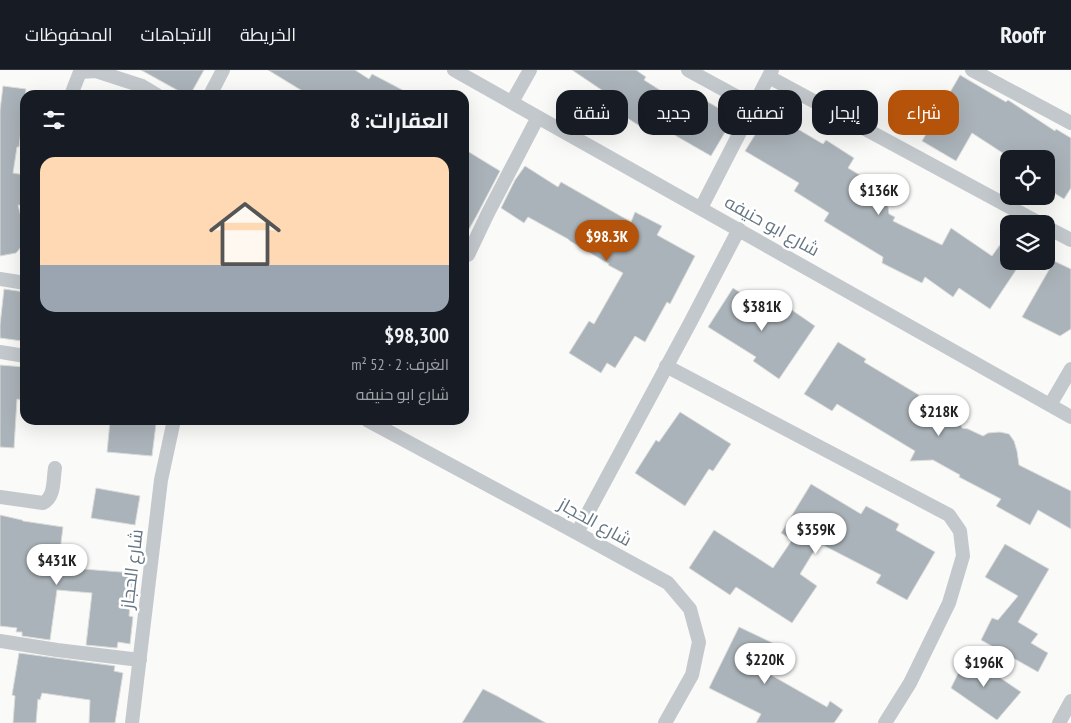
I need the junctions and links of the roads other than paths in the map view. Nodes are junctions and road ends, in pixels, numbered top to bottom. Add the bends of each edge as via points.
1 (223, 70) edge
2 (454, 70) edge
3 (530, 70) edge
4 (688, 70) edge
5 (972, 70) edge
6 (771, 73) edge
7 (73, 90) edge
8 (149, 90) edge
9 (213, 90) edge
10 (725, 90) edge
11 (762, 90) edge
12 (512, 102) junction
13 (538, 117) junction
14 (1071, 123) edge
15 (739, 135) edge
16 (701, 208) junction
17 (1025, 215) edge
18 (739, 229) junction
19 (1055, 232) edge
20 (1071, 240) edge
21 (469, 253) edge
22 (0, 279) edge
23 (20, 282) edge
24 (0, 352) edge
25 (20, 355) edge
26 (666, 366) junction
27 (1071, 369) edge
28 (1050, 405) junction
29 (1071, 416) edge
30 (173, 425) edge
31 (376, 425) edge
32 (55, 468) dead end
33 (0, 497) edge
34 (577, 533) junction
35 (0, 641) edge
36 (140, 660) junction
37 (1071, 700) edge
38 (132, 723) edge
39 (665, 723) edge
40 (885, 723) edge
41 (1059, 723) edge

1 - 9 street
2 - 12 street, شارع ابو حنيفه
3 - 12 street
4 - 10 street
5 - 14 street
6 - 11 street
6 - 17 street
7 - 8 street via 80,72 96,71
12 - 13 street, شارع ابو حنيفه
13 - 16 street, شارع ابو حنيفه
13 - 21 street
15 - 16 street
16 - 18 street, شارع ابو حنيفه
18 - 26 street
18 - 28 street, شارع ابو حنيفه
19 - 20 street
22 - 23 street
24 - 25 street
26 - 34 street
26 - 40 street via 949,515 960,531 963,556 949,603 910,683
27 - 28 street
28 - 29 street, شارع ابو حنيفه
30 - 36 street, شارع الحجاز via 161,480
31 - 34 street, شارع الحجاز
32 - 33 street via 51,495 44,503
34 - 39 street, شارع الحجاز via 668,584 690,609 699,642 692,675
35 - 36 street
36 - 38 street, شارع الحجاز
37 - 41 street

